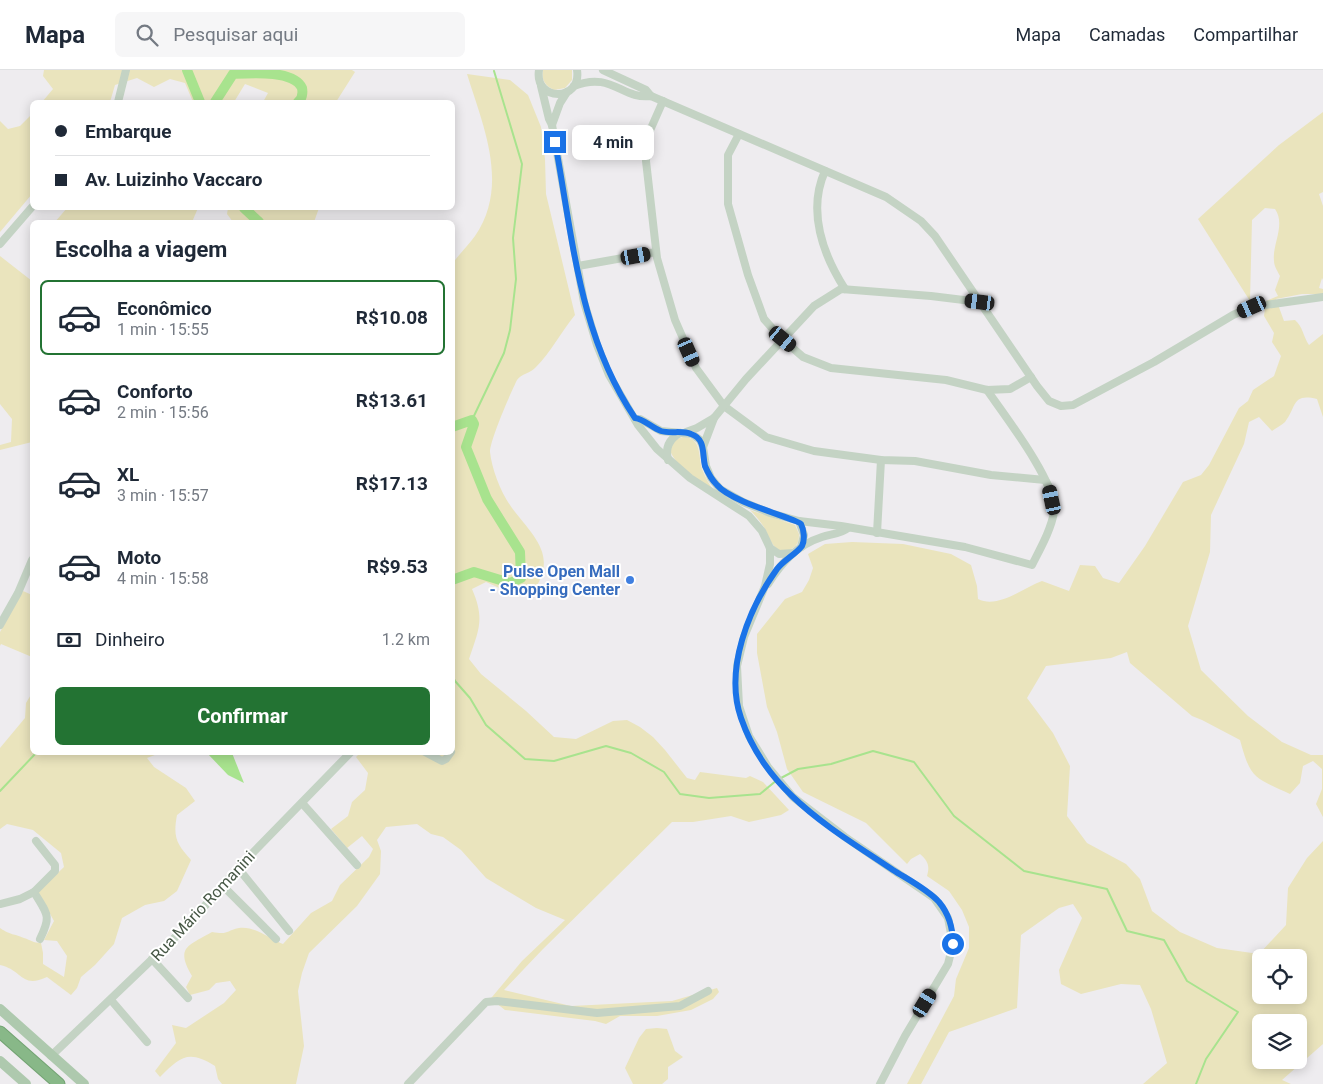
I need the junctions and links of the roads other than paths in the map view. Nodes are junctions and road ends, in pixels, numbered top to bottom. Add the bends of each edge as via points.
1 (126, 70) edge
2 (530, 70) edge
3 (577, 70) edge
4 (603, 70) edge
5 (538, 73) edge
6 (541, 86) junction
7 (574, 86) junction
8 (567, 92) junction
9 (651, 96) junction
10 (118, 100) edge
11 (664, 102) junction
12 (552, 125) junction
13 (739, 134) junction
14 (825, 171) junction
15 (30, 210) edge
16 (0, 244) edge
17 (656, 252) junction
18 (578, 266) junction
19 (846, 289) junction
20 (1323, 297) edge
21 (980, 302) junction
22 (783, 339) junction
23 (1031, 377) junction
24 (987, 390) junction
25 (724, 406) junction
26 (635, 418) junction
27 (714, 418) junction
28 (683, 432) junction
29 (703, 447) junction
30 (668, 460) junction
31 (881, 460) junction
32 (1045, 480) junction
33 (799, 521) junction
34 (848, 528) junction
35 (877, 533) junction
36 (801, 547) junction
37 (770, 548) junction
38 (794, 552) junction
39 (30, 564) edge
40 (765, 586) junction
41 (0, 625) edge
42 (349, 755) edge
43 (431, 755) edge
44 (450, 755) edge
45 (302, 803) junction
46 (36, 841) dead end
47 (357, 865) dead end
48 (238, 868) junction
49 (222, 885) junction
50 (34, 892) junction
51 (0, 904) edge
52 (289, 931) dead end
53 (40, 939) dead end
54 (276, 939) dead end
55 (152, 959) junction
56 (708, 991) dead end
57 (188, 998) dead end
58 (111, 1000) junction
59 (0, 1009) edge
60 (0, 1032) edge
61 (147, 1042) dead end
62 (0, 1043) edge
63 (51, 1056) junction
64 (0, 1061) edge
65 (26, 1084) edge
66 (47, 1084) edge
67 (59, 1084) edge
68 (84, 1084) edge
69 (408, 1084) edge
70 (880, 1084) edge

1 - 10 street
2 - 5 street
3 - 7 street
4 - 9 street via 646,90
5 - 6 street
6 - 8 street via 553,94
6 - 12 street
7 - 8 street
7 - 9 street via 603,82 643,97
8 - 12 street
9 - 11 street
11 - 13 street
11 - 17 street via 648,135 646,161
12 - 18 street
13 - 14 street
13 - 22 street via 728,156 728,204 764,319
14 - 19 street via 818,186 818,223 824,250
14 - 21 street via 872,190 921,222 935,236
15 - 16 street
17 - 18 street
17 - 25 street via 675,320 696,368
18 - 26 street via 586,310 597,345 609,375
19 - 21 street
19 - 22 street via 814,306
20 - 23 street via 1277,302 1233,315 1073,405 1061,406 1049,401
21 - 23 street
22 - 24 street via 804,357 831,368 946,380
22 - 25 street
23 - 24 street via 1010,389
24 - 32 street
25 - 27 street
25 - 31 street via 766,437 814,451
26 - 28 street via 661,431
26 - 30 street
27 - 28 street
27 - 29 street
28 - 29 street via 697,437
28 - 30 street via 669,444
29 - 33 street via 708,472 725,493 757,508
30 - 37 street via 701,486 749,516 762,531
31 - 32 street via 915,461 991,475
31 - 35 street
32 - 35 street via 1054,511 1032,565 965,547
33 - 34 street
33 - 36 street via 804,535
34 - 35 street
34 - 36 street via 843,533 825,536
36 - 38 street
37 - 38 street via 779,554
37 - 40 street
38 - 40 street
39 - 41 street
40 - 70 street via 741,646 738,666 737,696 745,726 757,751 793,797 851,842 934,898 950,924 953,944 948,964
42 - 45 street, Rua Mário Romanini
43 - 44 street via 442,761
45 - 47 street
45 - 48 street, Rua Mário Romanini
46 - 50 street via 55,866 55,871
48 - 49 street, Rua Mário Romanini
48 - 52 street
49 - 54 street
49 - 55 street, Rua Mário Romanini via 189,924
50 - 51 street
50 - 53 street via 48,914
55 - 57 street
55 - 58 street, Rua Mário Romanini
56 - 69 street via 680,1006 596,1013 486,1002
58 - 61 street
58 - 63 street, Rua Mário Romanini
59 - 63 main road
60 - 67 highway
62 - 66 highway
63 - 68 main road
64 - 65 main road

